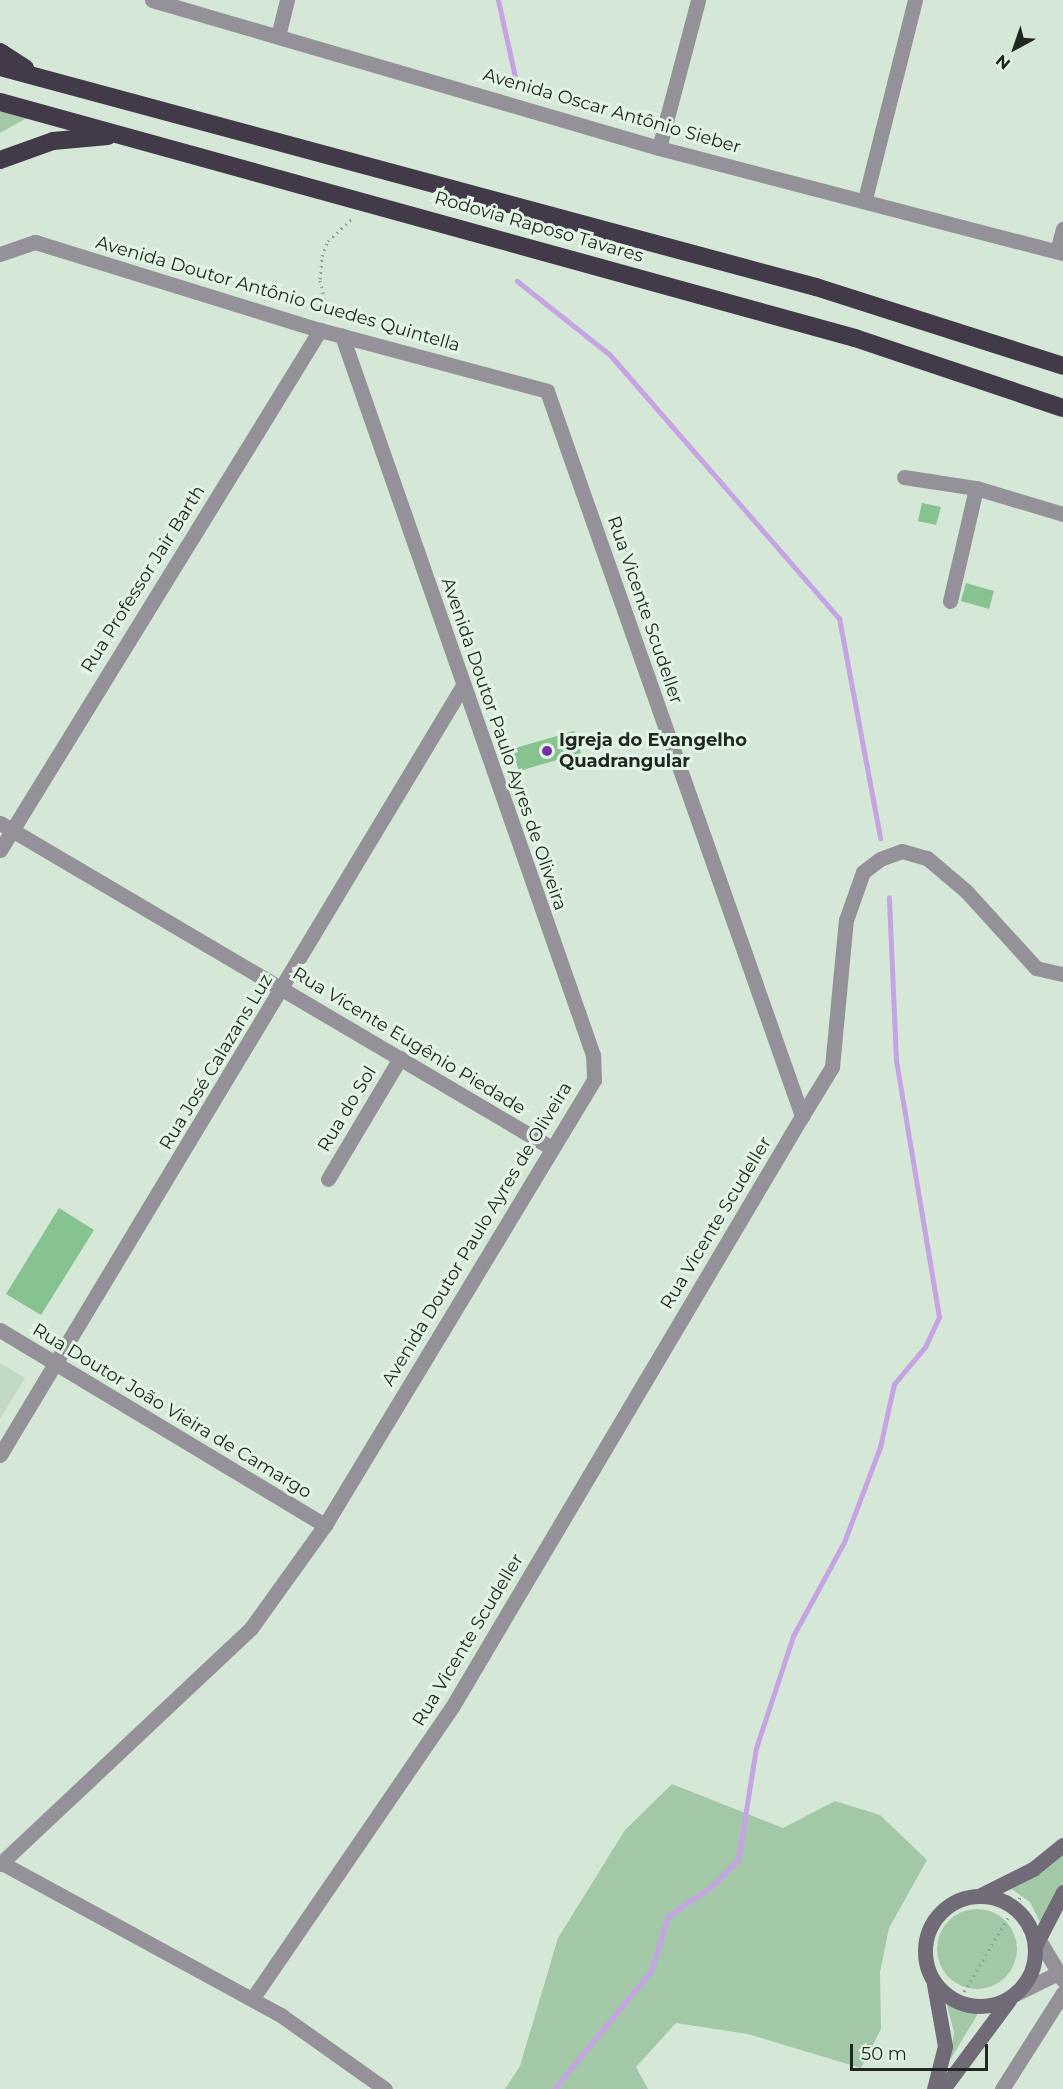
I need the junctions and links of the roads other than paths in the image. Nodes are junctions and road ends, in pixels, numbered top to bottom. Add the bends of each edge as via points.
1 (152, 0) edge
2 (287, 0) edge
3 (698, 0) edge
4 (915, 0) edge
5 (278, 36) junction
6 (0, 52) edge
7 (0, 67) edge
8 (42, 79) junction
9 (0, 102) edge
10 (122, 134) junction
11 (659, 148) junction
12 (0, 160) edge
13 (865, 199) junction
14 (1063, 229) edge
15 (1060, 252) edge
16 (0, 254) edge
17 (331, 333) junction
18 (1063, 366) edge
19 (547, 391) joint
20 (1063, 408) edge
21 (904, 477) dead end
22 (976, 488) junction
23 (1063, 514) edge
24 (950, 602) dead end
25 (462, 687) junction
26 (6, 826) edge
27 (0, 850) edge
28 (1063, 974) edge
29 (283, 989) junction
30 (400, 1058) junction
31 (802, 1116) junction
32 (550, 1147) junction
33 (328, 1179) dead end
34 (0, 1330) edge
35 (56, 1364) junction
36 (0, 1455) edge
37 (325, 1525) junction
38 (1063, 1845) edge
39 (0, 1863) edge
40 (1063, 1892) edge
41 (981, 1895) junction
42 (1035, 1947) junction
43 (1060, 1977) edge
44 (932, 1978) junction
45 (1063, 1993) edge
46 (1013, 1996) junction
47 (252, 1999) junction
48 (385, 2089) edge
49 (934, 2089) edge
50 (943, 2089) edge
51 (1002, 2089) edge

1 - 5 street, Avenida Oscar Antônio Sieber
2 - 5 street
3 - 11 street
4 - 13 street
5 - 11 street, Avenida Oscar Antônio Sieber
6 - 8 highway
7 - 8 highway, Rodovia Raposo Tavares
8 - 18 highway, Rodovia Raposo Tavares via 816,287
9 - 10 highway, Rodovia Raposo Tavares
10 - 12 highway via 53,141
10 - 20 highway, Rodovia Raposo Tavares via 855,338
11 - 13 street, Avenida Oscar Antônio Sieber
13 - 15 street, Avenida Oscar Antônio Sieber
14 - 15 street
16 - 17 street, Avenida Doutor Antônio Guedes Quintella via 35,242
17 - 19 street, Avenida Doutor Antônio Guedes Quintella
17 - 25 street, Avenida Doutor Paulo Ayres de Oliveira
17 - 26 street, Rua Professor Jair Barth
19 - 31 street, Rua Vicente Scudeller
21 - 22 street
22 - 23 street
22 - 24 street
25 - 29 street, Rua José Calazans Luz
25 - 32 street, Avenida Doutor Paulo Ayres de Oliveira via 593,1055 594,1080
26 - 27 street, Rua Professor Jair Barth
26 - 29 street, Rua Vicente Eugênio Piedade
28 - 31 street via 1036,968 966,891 927,858 902,851 880,860 863,872 846,920 832,1067
29 - 30 street, Rua Vicente Eugênio Piedade
29 - 35 street, Rua José Calazans Luz
30 - 32 street, Rua Vicente Eugênio Piedade
30 - 33 street, Rua do Sol
31 - 47 street, Rua Vicente Scudeller via 452,1707
32 - 37 street, Avenida Doutor Paulo Ayres de Oliveira
34 - 35 street, Rua Doutor João Vieira de Camargo
35 - 36 street, Rua José Calazans Luz
35 - 37 street, Rua Doutor João Vieira de Camargo
37 - 39 street, Avenida Doutor Paulo Ayres de Oliveira via 251,1628
38 - 41 main road via 1033,1869
39 - 47 street
40 - 42 main road
41 - 42 main road via 1015,1907 1027,1920
41 - 44 main road via 945,1908 932,1922 926,1950
42 - 43 street via 1042,1945
42 - 46 main road via 1032,1971
43 - 46 street
44 - 46 main road via 958,2001 977,2006
44 - 49 main road via 945,2046
45 - 51 street
46 - 50 main road
47 - 48 street

